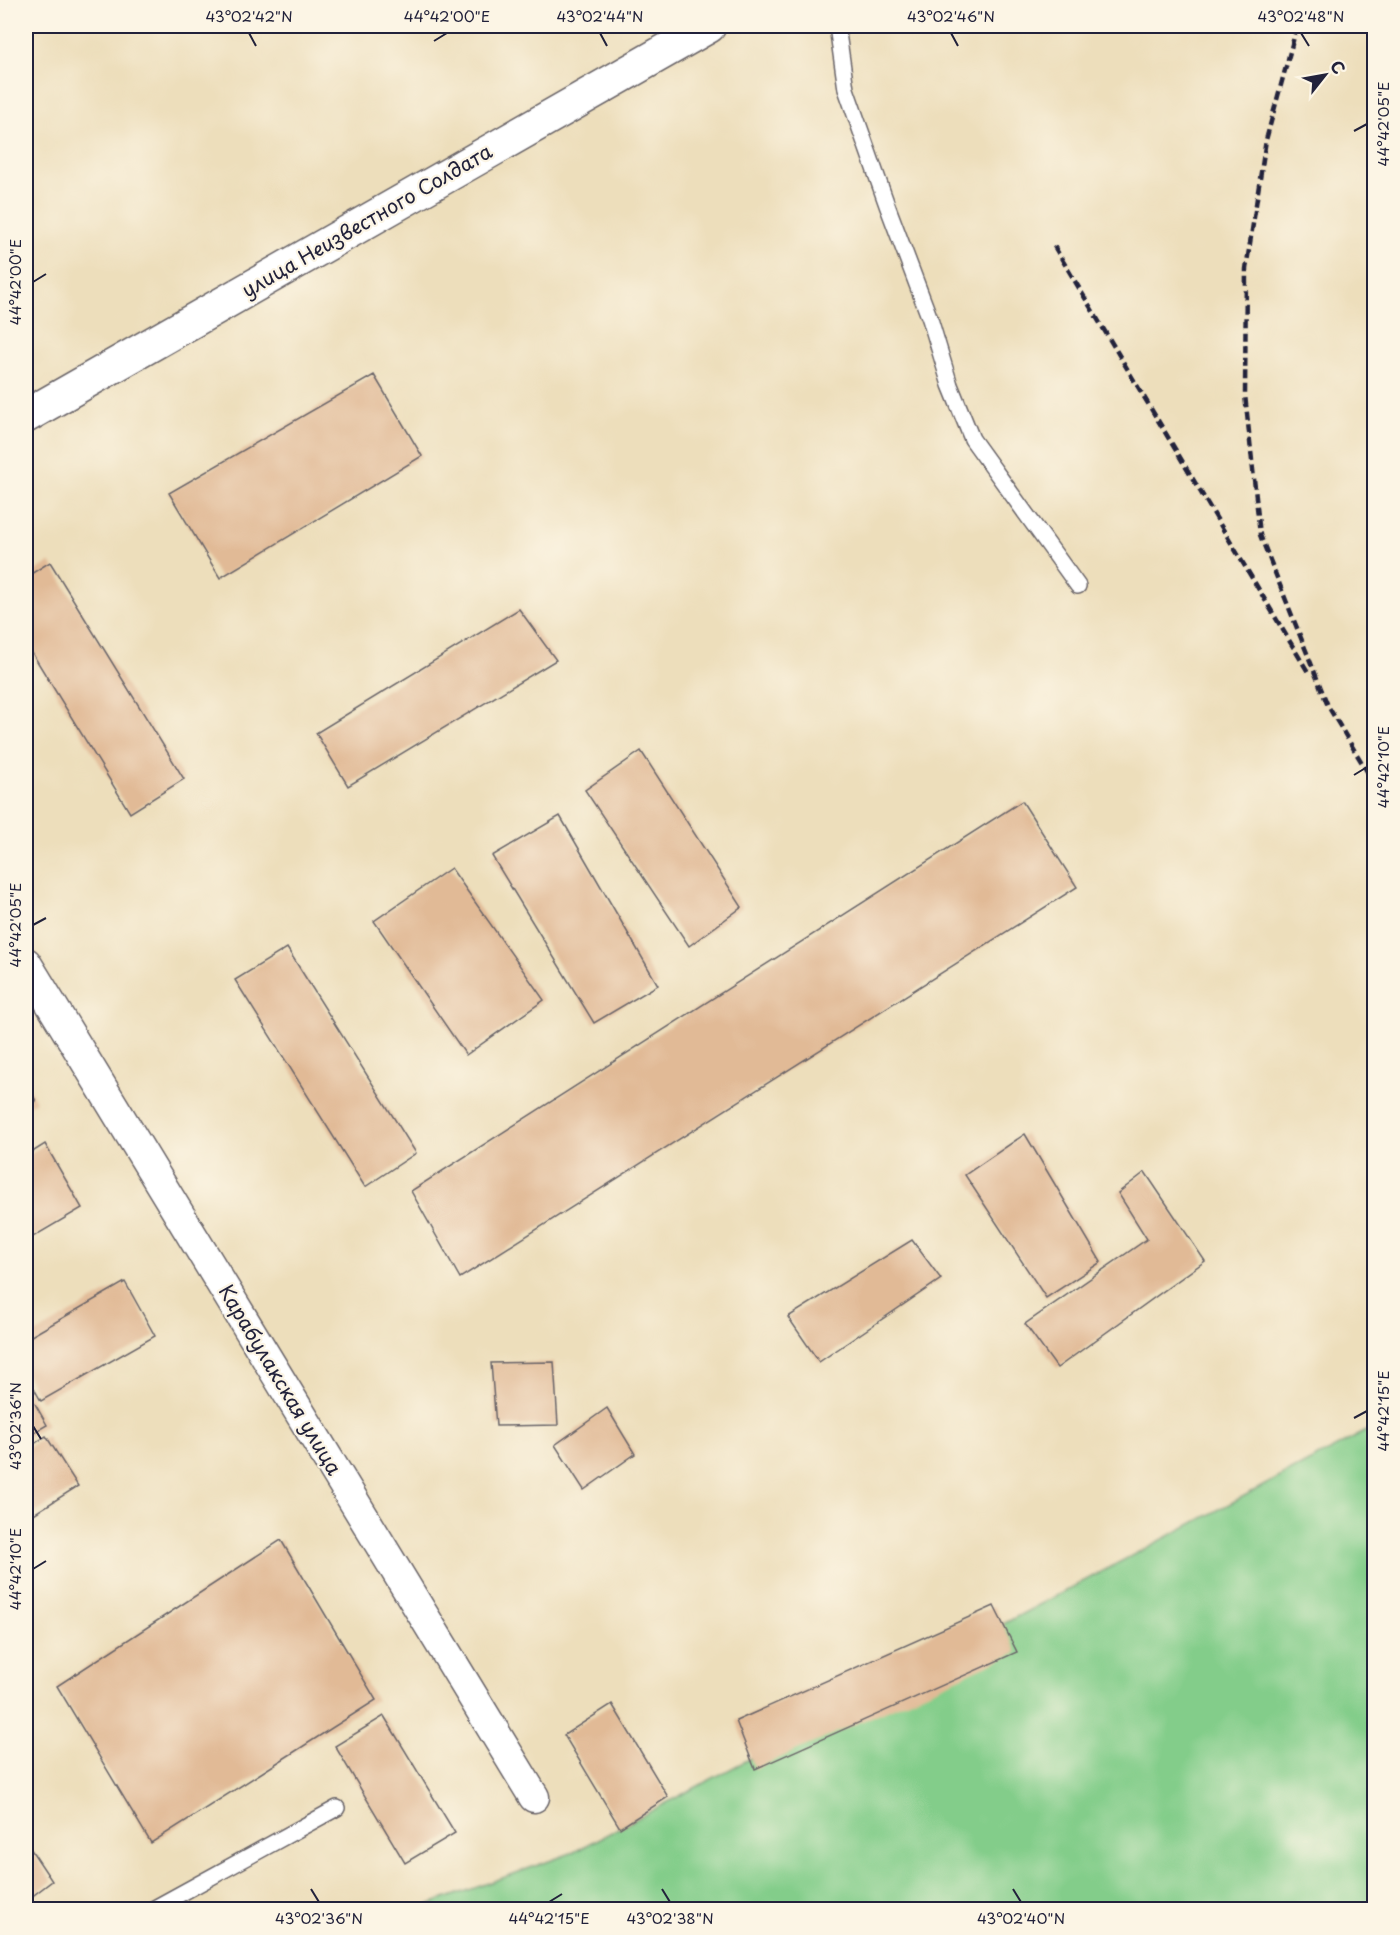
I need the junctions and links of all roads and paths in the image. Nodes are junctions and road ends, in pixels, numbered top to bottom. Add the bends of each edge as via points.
1 (710, 26) edge
2 (837, 26) edge
3 (26, 416) edge
4 (1078, 586) dead end
5 (26, 963) edge
6 (534, 1797) dead end
7 (337, 1808) dead end
8 (151, 1910) edge

1 - 3 street, улица Неизвестного Солдата
2 - 4 lane via 846,89 972,439
5 - 6 street, Карабулакская улица
7 - 8 lane

